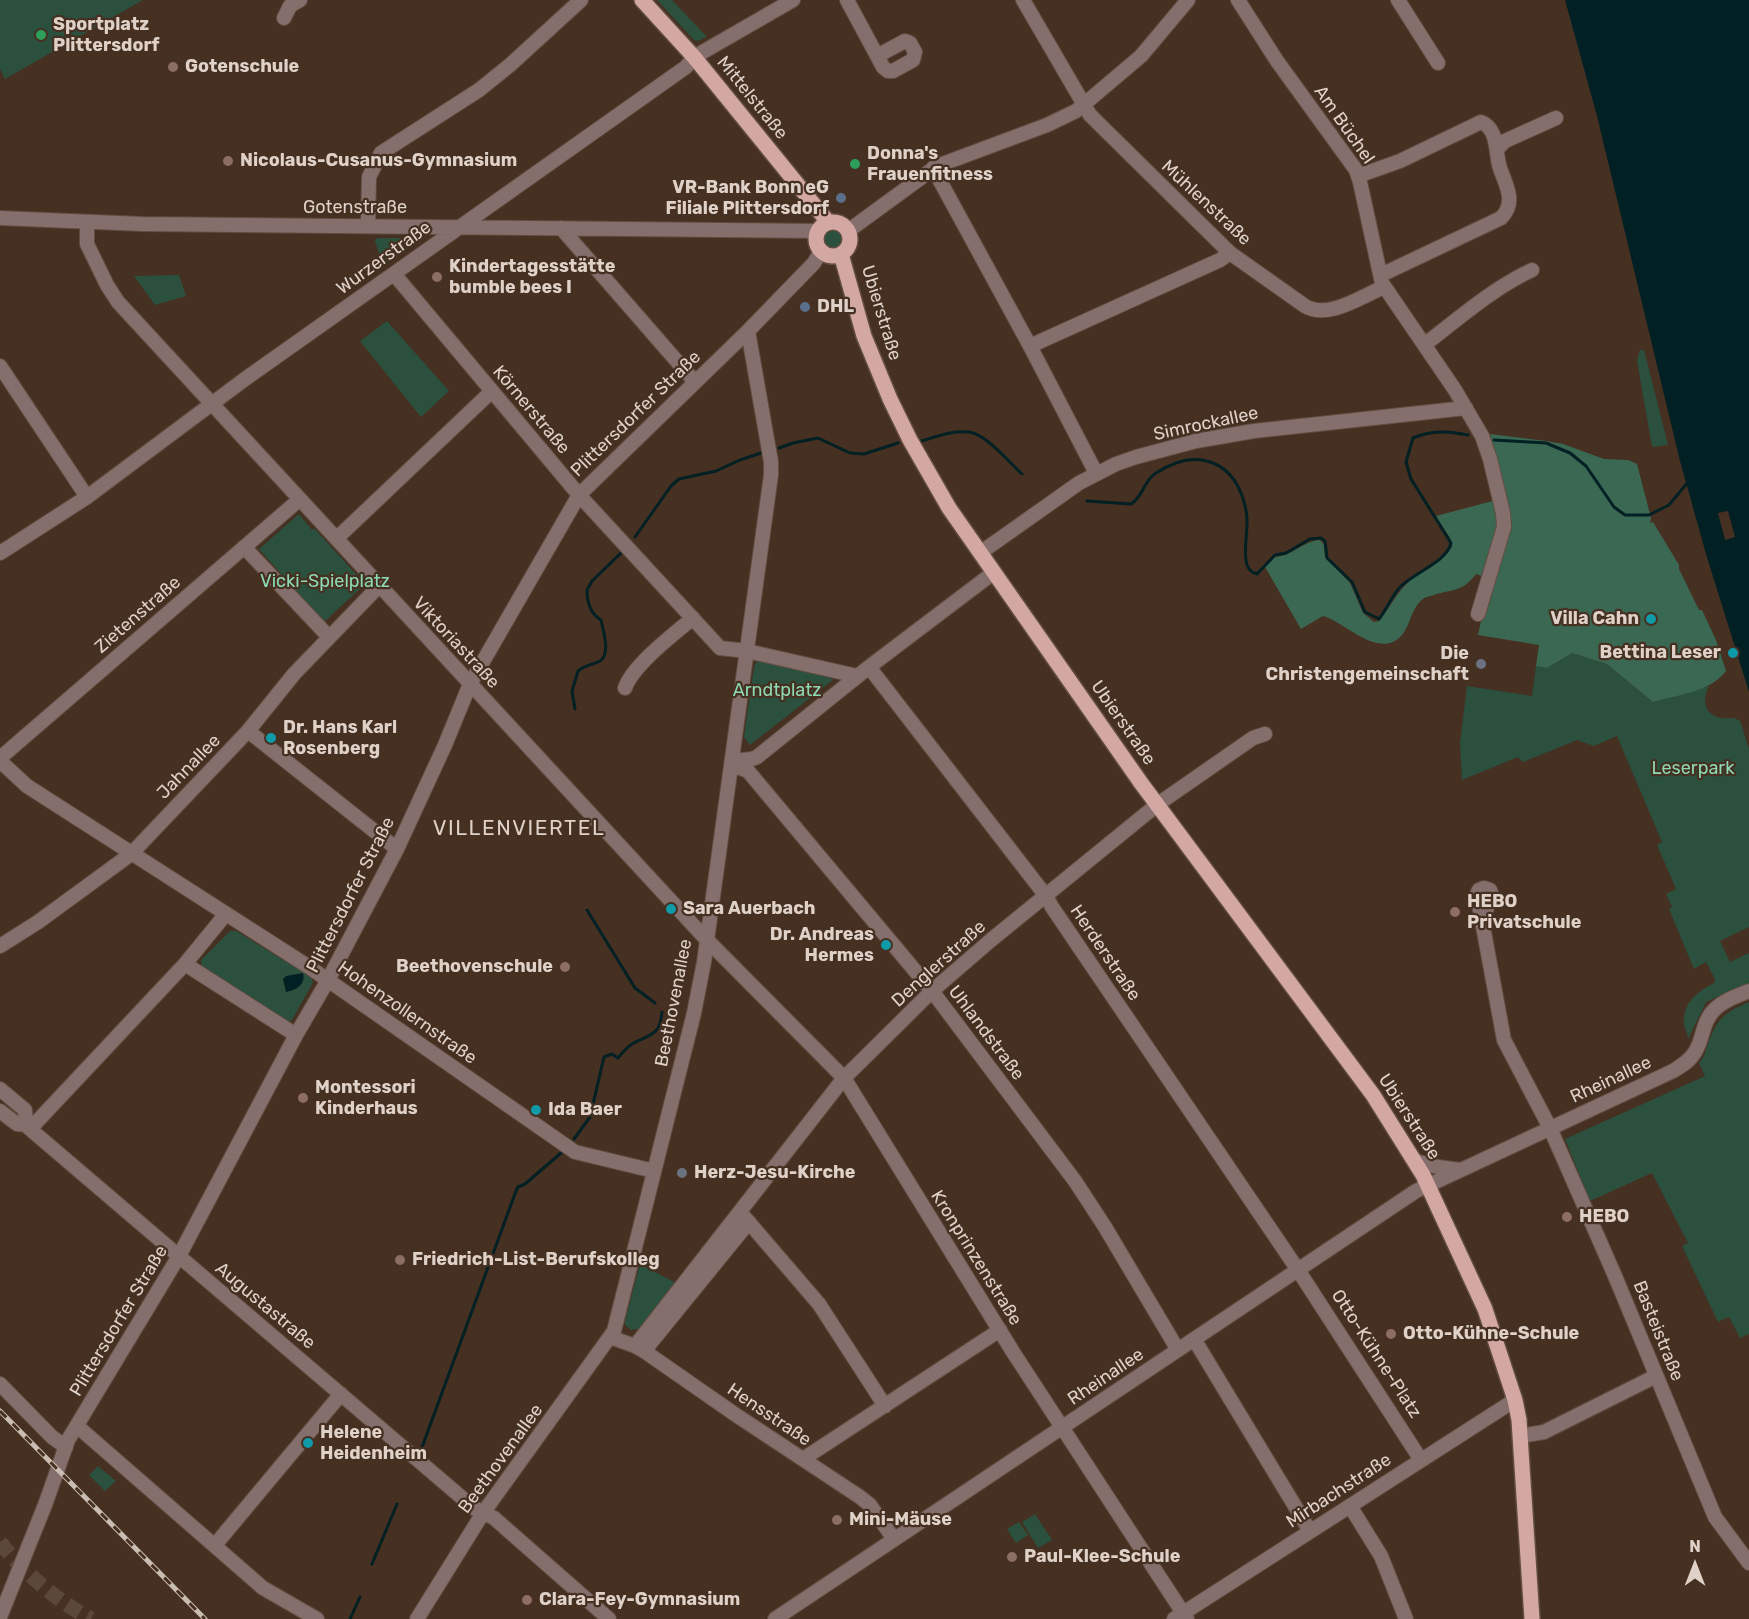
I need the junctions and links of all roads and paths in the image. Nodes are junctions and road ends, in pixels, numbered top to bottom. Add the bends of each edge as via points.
1 (300, 0) edge
2 (581, 0) edge
3 (642, 0) edge
4 (793, 0) edge
5 (847, 0) edge
6 (1023, 0) edge
7 (1188, 0) edge
8 (1238, 0) edge
9 (1398, 0) edge
10 (284, 18) dead end
11 (877, 56) dead end
12 (694, 57) junction
13 (1438, 63) dead end
14 (1084, 105) junction
15 (1556, 118) dead end
16 (1498, 148) junction
17 (933, 168) junction
18 (1358, 176) junction
19 (0, 218) edge
20 (87, 223) junction
21 (368, 226) junction
22 (460, 226) junction
23 (823, 227) junction
24 (561, 228) junction
25 (848, 231) junction
26 (821, 251) junction
27 (1230, 253) junction
28 (841, 254) junction
29 (1532, 270) dead end
30 (394, 274) junction
31 (1382, 281) junction
32 (748, 331) junction
33 (1424, 345) junction
34 (1030, 346) junction
35 (1, 371) edge
36 (695, 382) junction
37 (492, 392) junction
38 (212, 403) junction
39 (1466, 408) junction
40 (1096, 473) junction
41 (579, 495) junction
42 (87, 497) junction
43 (300, 499) junction
44 (337, 538) junction
45 (244, 547) junction
46 (0, 553) edge
47 (980, 553) junction
48 (993, 573) junction
49 (378, 586) junction
50 (1478, 614) dead end
51 (693, 618) junction
52 (329, 637) junction
53 (747, 651) junction
54 (869, 667) junction
55 (857, 676) junction
56 (470, 684) junction
57 (625, 688) dead end
58 (249, 731) junction
59 (1265, 734) dead end
60 (0, 760) edge
61 (732, 763) junction
62 (750, 765) junction
63 (1158, 804) junction
64 (397, 849) junction
65 (131, 854) junction
66 (1046, 896) junction
67 (225, 915) junction
68 (1482, 921) dead end
69 (706, 939) junction
70 (0, 946) edge
71 (185, 964) junction
72 (328, 980) junction
73 (932, 991) junction
74 (1749, 991) edge
75 (296, 1035) junction
76 (844, 1078) junction
77 (0, 1089) edge
78 (0, 1111) edge
79 (28, 1127) junction
80 (1550, 1128) junction
81 (1415, 1161) junction
82 (1460, 1170) junction
83 (654, 1171) junction
84 (1429, 1185) junction
85 (745, 1217) junction
86 (179, 1256) junction
87 (1298, 1270) junction
88 (1000, 1330) junction
89 (610, 1337) junction
90 (1194, 1339) junction
91 (639, 1348) junction
92 (1178, 1350) junction
93 (1656, 1376) junction
94 (0, 1384) edge
95 (341, 1394) junction
96 (1515, 1400) junction
97 (885, 1406) junction
98 (77, 1426) junction
99 (1063, 1427) junction
100 (1520, 1436) junction
101 (66, 1447) junction
102 (803, 1460) junction
103 (1421, 1460) junction
104 (1350, 1506) junction
105 (483, 1513) junction
106 (1310, 1532) junction
107 (894, 1539) junction
108 (1742, 1543) edge
109 (215, 1545) junction
110 (1749, 1563) edge
111 (0, 1617) edge
112 (1181, 1617) edge
113 (317, 1619) edge
114 (417, 1619) edge
115 (609, 1619) edge
116 (775, 1619) edge
117 (1406, 1619) edge
118 (1532, 1619) edge

1 - 10 street via 290,6
2 - 21 street via 479,90 381,153 369,177
3 - 12 main road, Mittelstraße
4 - 12 street, Wurzerstraße
5 - 11 street
6 - 14 street, Mühlenstraße
7 - 14 street via 1141,56
8 - 18 street, Am Büchel
9 - 13 street
12 - 22 street, Wurzerstraße via 686,67
12 - 23 main road, Mittelstraße
14 - 17 street via 1061,120
14 - 27 street, Mühlenstraße
15 - 16 street via 1505,141
16 - 18 street via 1488,126 1481,122 1394,164
16 - 31 street via 1509,196 1504,215
17 - 25 street
17 - 34 street
18 - 31 street, Am Büchel
19 - 20 street, Gotenstraße
20 - 21 street, Gotenstraße
20 - 38 street, Viktoriastraße via 87,244 118,302
21 - 22 street, Gotenstraße
22 - 24 street, Gotenstraße
22 - 30 street, Wurzerstraße
23 - 24 street, Gotenstraße
23 - 25 main road via 840,223
23 - 26 main road via 816,242
24 - 36 street
25 - 28 main road via 850,241
26 - 28 main road via 831,256
26 - 32 street, Plittersdorfer Straße
27 - 31 street, Mühlenstraße via 1318,311 1334,309
27 - 34 street
28 - 47 main road, Ubierstraße via 864,336 890,399 926,470
29 - 33 street via 1479,303
30 - 37 street, Körnerstraße
30 - 38 street, Wurzerstraße
31 - 33 street, Am Büchel
32 - 36 street, Plittersdorfer Straße
32 - 53 street, Beethovenallee via 772,468
33 - 39 street, Am Büchel
34 - 40 street
35 - 42 street
36 - 41 street, Plittersdorfer Straße
37 - 41 street, Körnerstraße
37 - 44 street
38 - 42 street, Wurzerstraße
38 - 43 street, Viktoriastraße
39 - 40 street, Simrockallee via 1218,437 1136,457
39 - 50 street, Am Büchel via 1488,452 1504,520
40 - 47 street, Simrockallee
41 - 51 street, Körnerstraße
41 - 56 street, Plittersdorfer Straße
42 - 46 street, Wurzerstraße
43 - 44 street, Viktoriastraße
43 - 45 street, Zietenstraße
44 - 49 street, Viktoriastraße
45 - 52 street
45 - 60 street, Zietenstraße
47 - 48 main road, Ubierstraße
48 - 54 street
48 - 63 main road, Ubierstraße
49 - 52 street, Jahnallee
49 - 56 street, Viktoriastraße
51 - 53 street, Körnerstraße via 720,648
51 - 57 street via 657,649
52 - 58 street, Jahnallee
53 - 55 street
53 - 61 street, Beethovenallee
54 - 55 street
54 - 66 street, Herderstraße
55 - 62 street
56 - 64 street, Plittersdorfer Straße
56 - 69 street, Viktoriastraße
58 - 64 street
58 - 65 street, Jahnallee
59 - 63 street, Denglerstraße
60 - 65 street, Hohenzollernstraße via 27,786
61 - 62 street, Uhlandstraße
61 - 69 street, Beethovenallee
62 - 73 street, Uhlandstraße
63 - 66 street, Denglerstraße
63 - 81 main road, Ubierstraße via 1373,1095
64 - 72 street, Plittersdorfer Straße
65 - 67 street, Hohenzollernstraße
65 - 70 street, Jahnallee
66 - 73 street, Denglerstraße
66 - 87 street, Herderstraße
67 - 71 street
67 - 72 street, Hohenzollernstraße
68 - 80 street via 1504,1040
69 - 76 street, Kronprinzenstraße
69 - 83 street, Beethovenallee via 694,1013
71 - 75 street
71 - 79 street
72 - 75 street, Plittersdorfer Straße
72 - 83 street, Hohenzollernstraße via 575,1152
73 - 76 street, Denglerstraße
73 - 92 street, Uhlandstraße via 1075,1181
74 - 80 street, Rheinallee via 1715,1008 1704,1025 1695,1053 1685,1063
75 - 86 street, Plittersdorfer Straße
76 - 85 street, Denglerstraße
76 - 88 street, Kronprinzenstraße
77 - 79 street, Augustastraße via 25,1110
78 - 79 street, Augustastraße
79 - 86 street, Augustastraße
80 - 82 street, Rheinallee
80 - 93 street, Basteistraße
81 - 82 street
81 - 84 main road, Ubierstraße
82 - 84 street, Rheinallee
83 - 89 street, Beethovenallee
84 - 87 street, Rheinallee
84 - 96 main road via 1485,1308
85 - 91 street, Denglerstraße
85 - 97 street via 819,1304
86 - 95 street, Augustastraße
86 - 98 street, Plittersdorfer Straße
87 - 90 street, Rheinallee
87 - 103 street, Otto-Kühne-Platz
88 - 97 street
88 - 99 street, Kronprinzenstraße
89 - 91 street, Hensstraße
89 - 105 street, Beethovenallee
90 - 92 street, Rheinallee
90 - 106 street
91 - 102 street, Hensstraße
92 - 99 street, Rheinallee
93 - 100 street via 1544,1432
93 - 108 street, Basteistraße via 1715,1517
94 - 101 street
95 - 105 street, Augustastraße
95 - 109 street
96 - 100 main road
96 - 103 street, Mirbachstraße
97 - 102 street
98 - 101 street, Plittersdorfer Straße
98 - 109 street
99 - 107 street, Rheinallee
99 - 112 street, Kronprinzenstraße
100 - 118 main road
101 - 111 street, Plittersdorfer Straße
102 - 107 street, Hensstraße via 870,1505
103 - 104 street, Mirbachstraße
104 - 106 street, Mirbachstraße
104 - 117 street via 1381,1556
105 - 114 street, Beethovenallee
105 - 115 street, Augustastraße via 494,1518
106 - 112 street, Mirbachstraße
107 - 116 street, Rheinallee
108 - 110 street, Basteistraße
109 - 113 street via 269,1592

